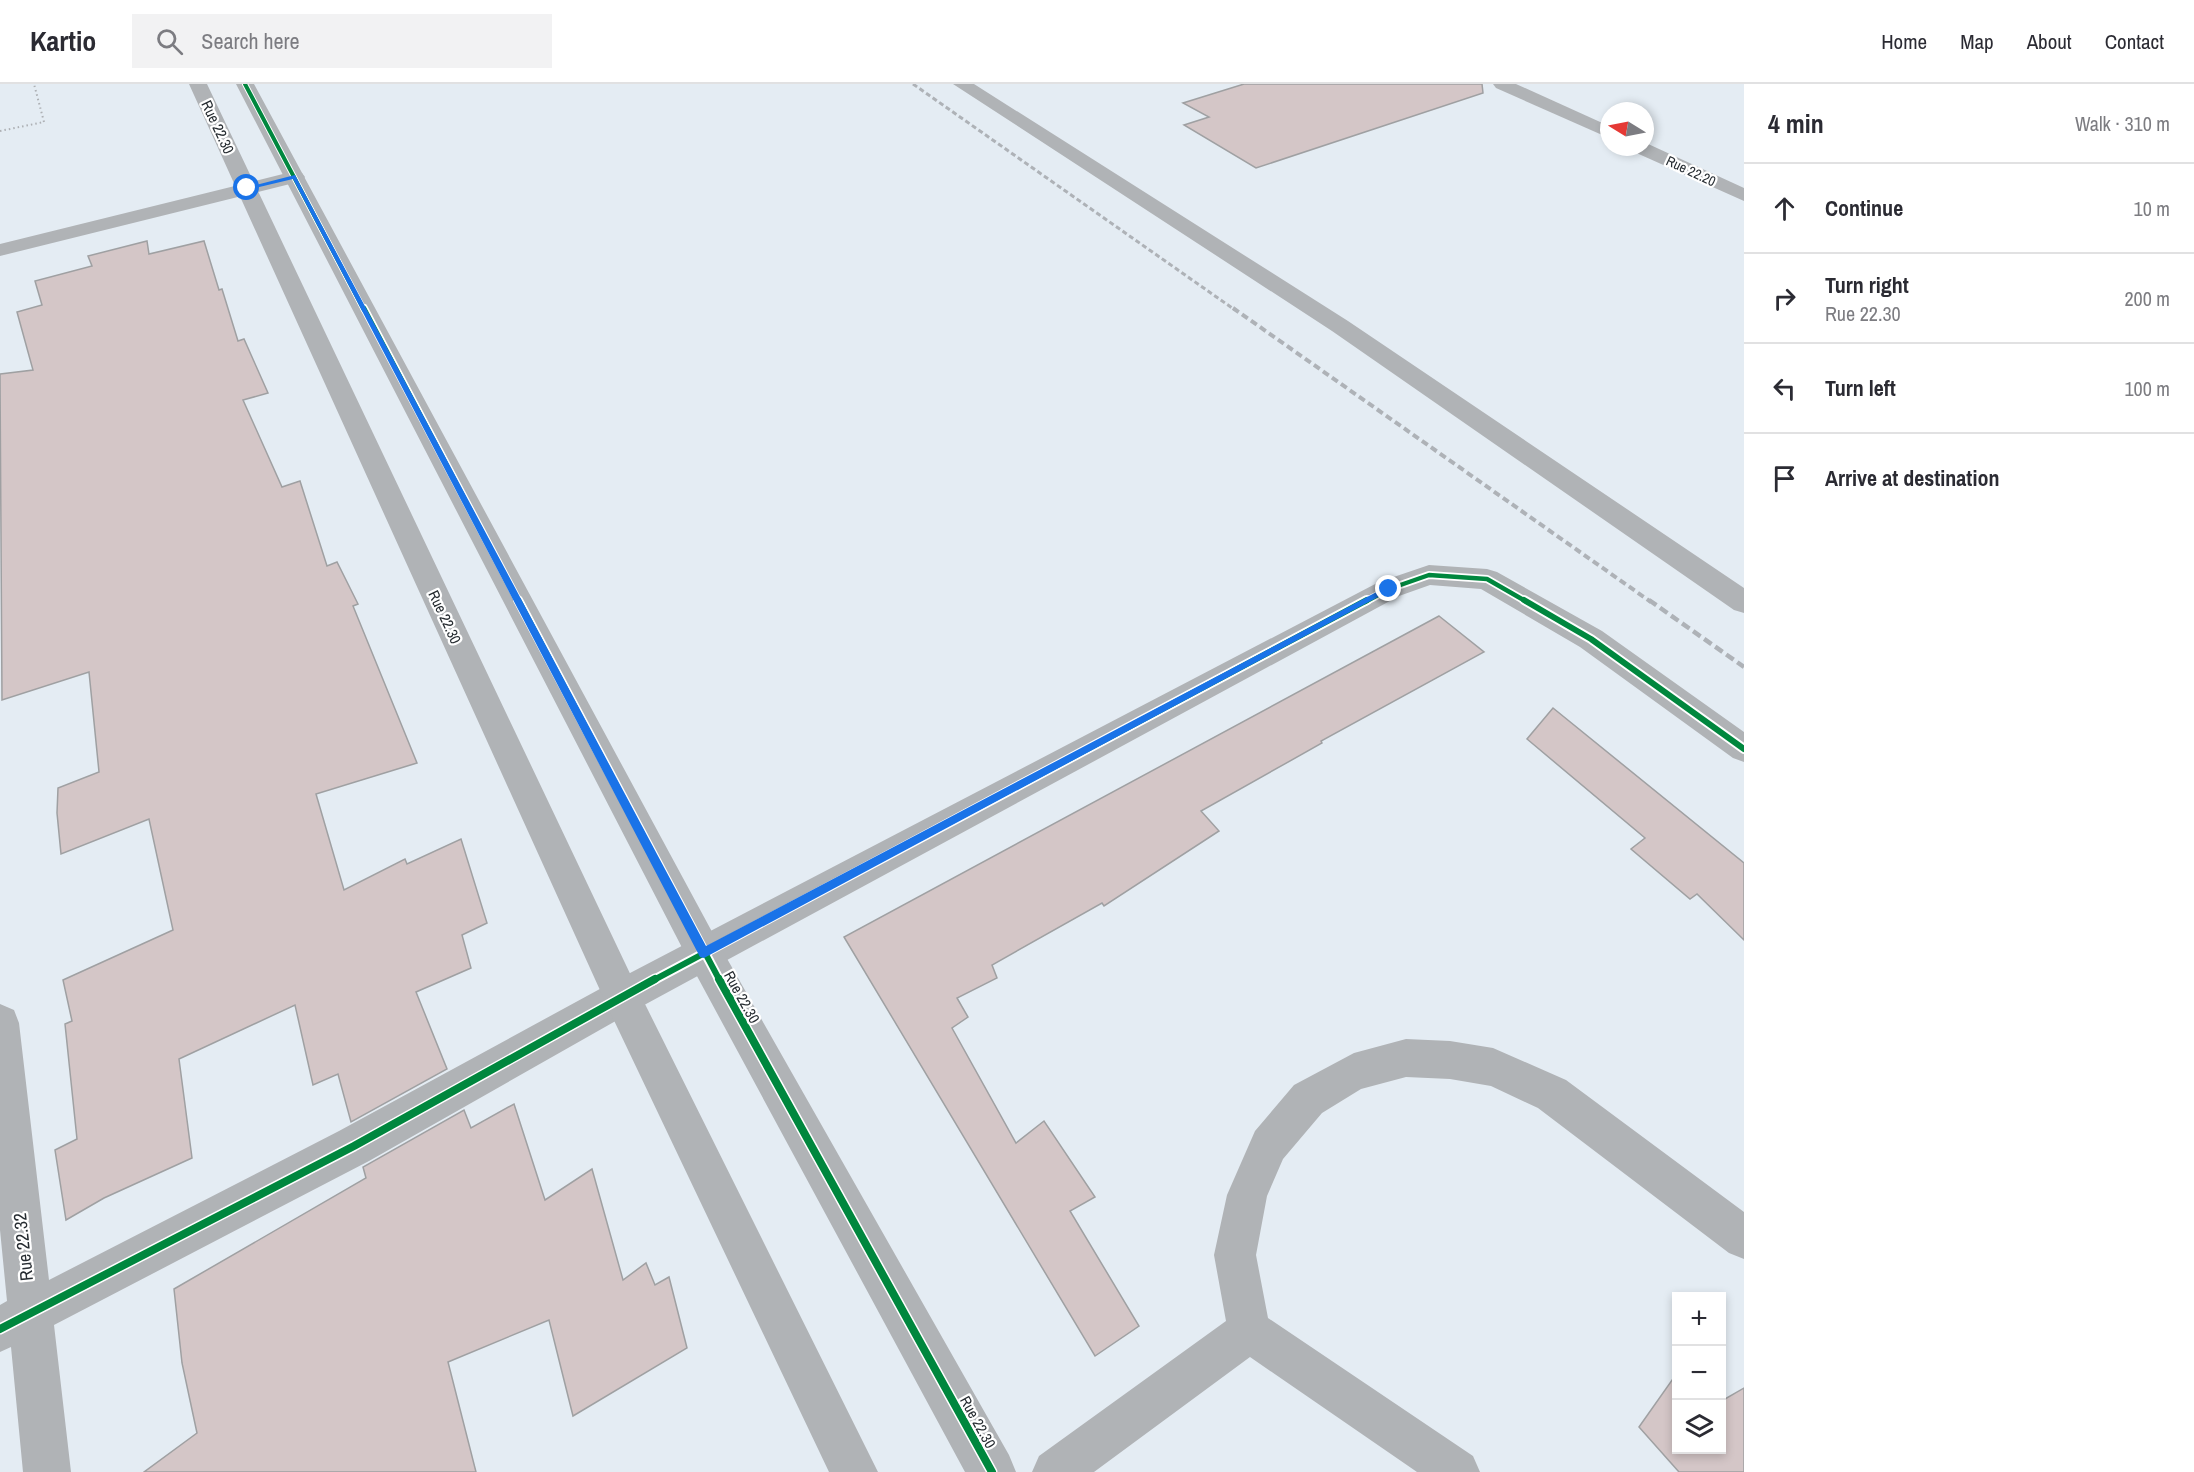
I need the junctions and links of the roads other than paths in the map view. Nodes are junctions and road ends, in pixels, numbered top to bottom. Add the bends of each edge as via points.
1 (198, 84) edge
2 (245, 84) edge
3 (962, 84) edge
4 (1502, 84) edge
5 (1600, 129) edge
6 (1654, 154) edge
7 (295, 177) junction
8 (247, 188) junction
9 (1744, 195) edge
10 (0, 250) edge
11 (1744, 602) edge
12 (1744, 749) edge
13 (704, 953) junction
14 (622, 997) junction
15 (0, 1023) edge
16 (1744, 1238) edge
17 (15, 1322) edge
18 (1249, 1331) junction
19 (46, 1472) edge
20 (854, 1472) edge
21 (992, 1472) edge
22 (1055, 1472) edge
23 (1457, 1472) edge

1 - 8 street, Rue 22.30
2 - 7 street, Rue 22.30
3 - 11 street via 1340,326
4 - 5 street
6 - 9 street, Rue 22.20
7 - 8 street
7 - 13 street, Rue 22.30
8 - 10 street
8 - 14 street, Rue 22.30
12 - 13 street via 1591,639 1487,579 1429,575 1389,589
13 - 14 street
13 - 21 street, Rue 22.30
14 - 17 street via 354,1146
14 - 20 street, Rue 22.30
15 - 17 street, Rue 22.32
16 - 18 lane via 1552,1094 1493,1067 1406,1058 1354,1072 1308,1100 1269,1145 1246,1195 1235,1255
17 - 19 street, Rue 22.32
18 - 22 lane
18 - 23 lane

